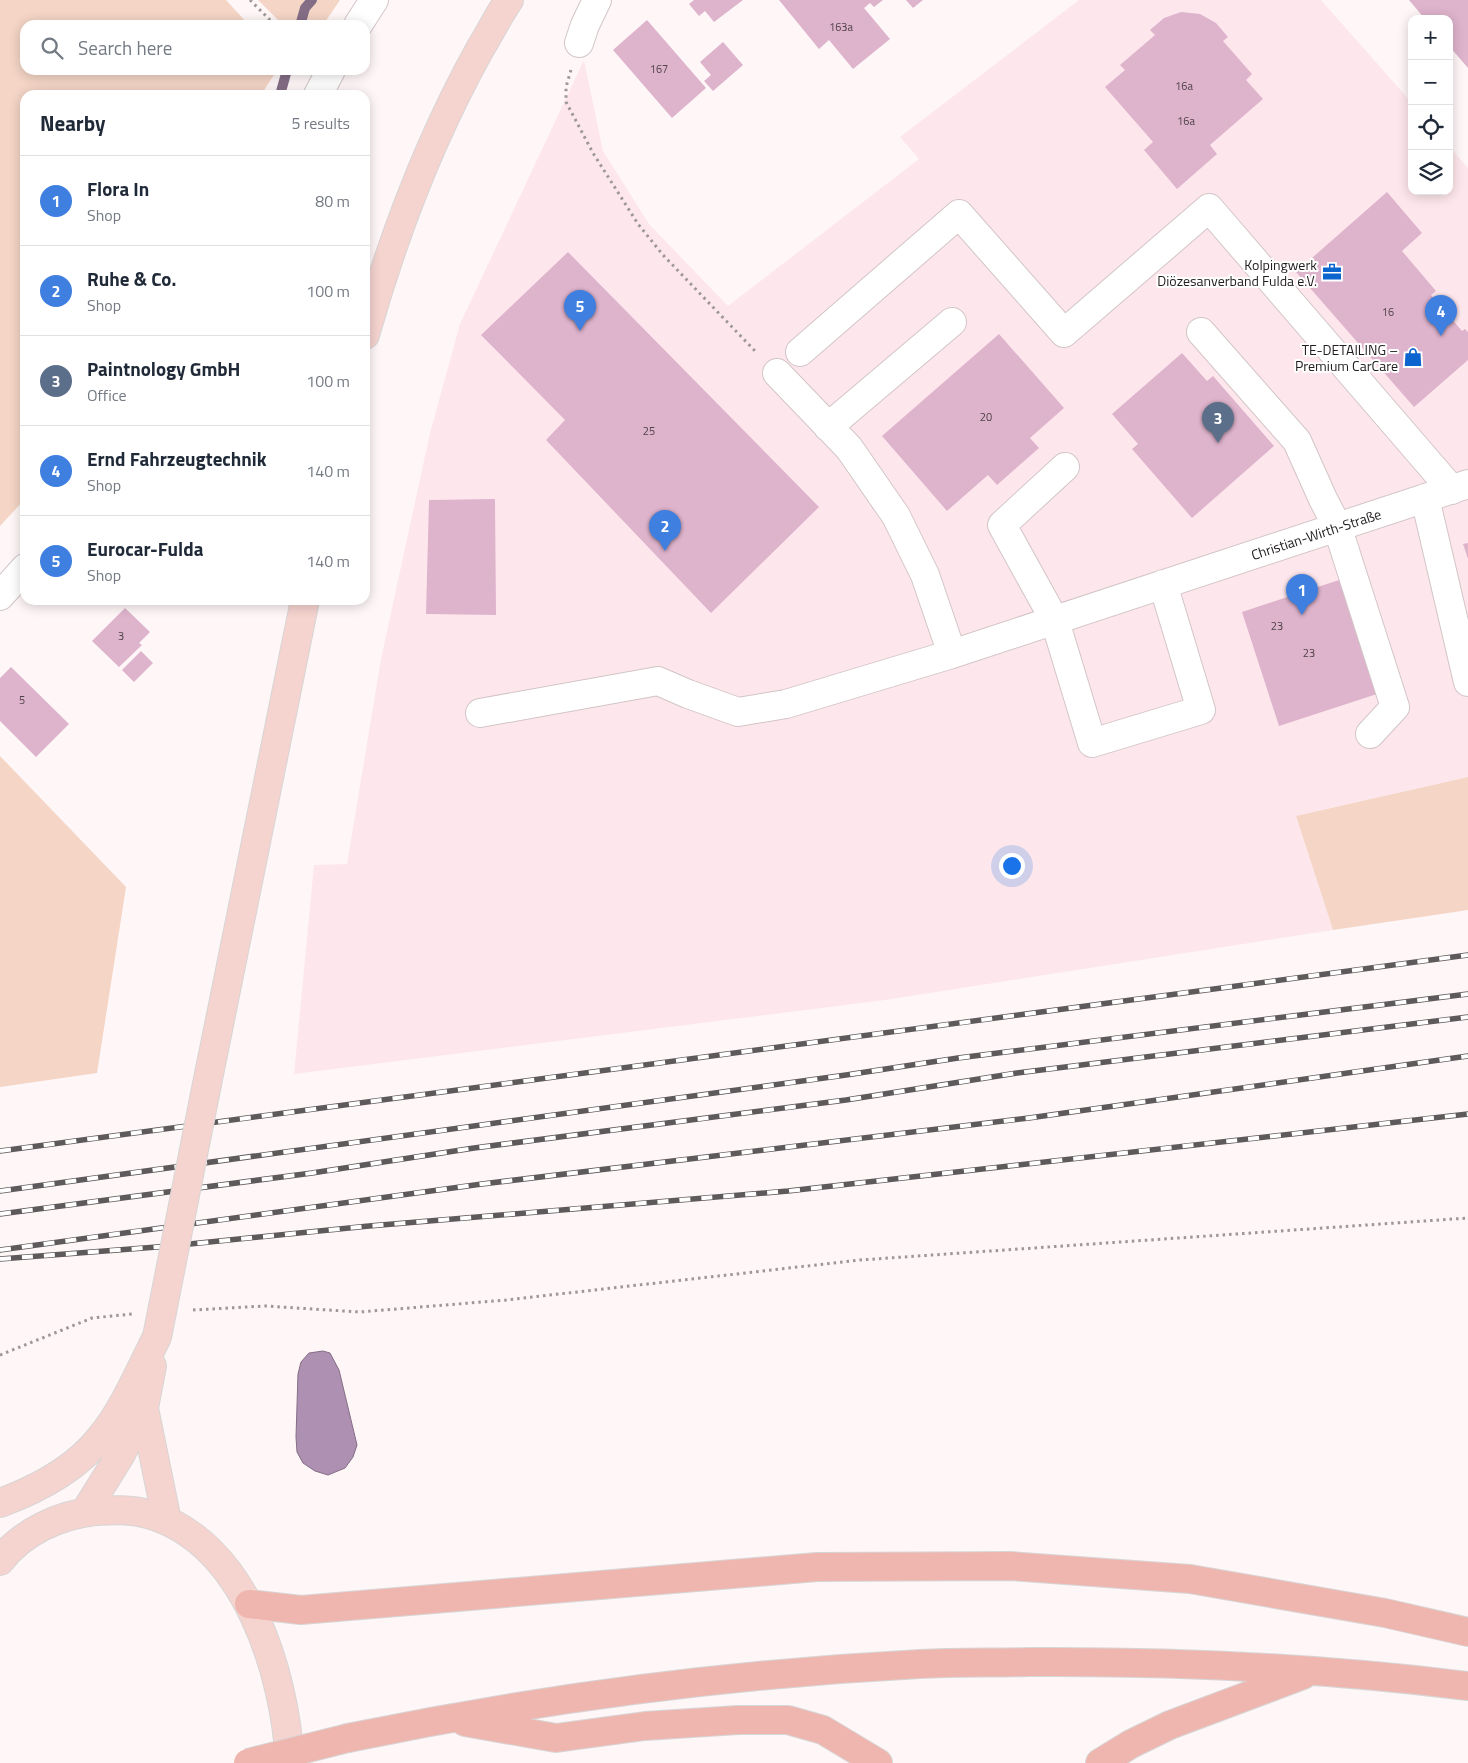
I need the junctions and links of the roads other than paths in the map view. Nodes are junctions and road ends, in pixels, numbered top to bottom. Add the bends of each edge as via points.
1 (374, 0) edge
2 (509, 0) edge
3 (597, 0) edge
4 (361, 20) edge
5 (579, 43) road end
6 (328, 75) edge
7 (321, 90) edge
8 (370, 317) edge
9 (952, 322) dead end
10 (1201, 332) dead end
11 (800, 352) dead end
12 (777, 373) dead end
13 (828, 427) junction
14 (1066, 467) dead end
15 (1460, 487) edge
16 (1425, 498) junction
17 (1337, 526) junction
18 (20, 574) edge
19 (1163, 584) junction
20 (0, 596) edge
21 (304, 605) edge
22 (1055, 621) junction
23 (952, 654) junction
24 (1468, 682) edge
25 (480, 713) dead end
26 (1370, 734) dead end
27 (157, 1337) junction
28 (144, 1408) junction
29 (0, 1503) edge
30 (85, 1512) junction
31 (167, 1521) junction
32 (1, 1558) edge
33 (248, 1604) junction
34 (1468, 1632) edge
35 (1311, 1672) junction
36 (1468, 1686) edge
37 (444, 1718) junction
38 (248, 1763) edge
39 (290, 1763) edge
40 (878, 1763) edge
41 (1100, 1763) edge

1 - 4 street
2 - 8 main road via 456,92 416,181
3 - 5 street
6 - 7 street
9 - 13 street
10 - 17 street via 1297,440
11 - 15 street via 959,214 1064,333 1209,208
12 - 13 street
13 - 23 street via 849,448 896,516 925,575
14 - 22 street via 1002,525
15 - 16 street, Christian-Wirth-Straße
16 - 17 street, Christian-Wirth-Straße
16 - 24 street
17 - 19 street, Christian-Wirth-Straße
17 - 26 street via 1394,707
18 - 20 street
19 - 22 street, Christian-Wirth-Straße
19 - 22 street via 1201,710 1092,743
21 - 27 main road, bridge
22 - 23 street, Christian-Wirth-Straße
23 - 25 street, Christian-Wirth-Straße via 786,704 738,712 658,681
27 - 28 main road
27 - 29 main road via 116,1415 86,1454 47,1481
28 - 30 main road via 121,1454
28 - 31 main road
30 - 31 main road via 127,1510
30 - 32 main road via 36,1530
31 - 33 main road via 204,1546
33 - 34 highway via 301,1610 817,1567 1010,1566 1190,1578 1385,1613
33 - 39 main road via 278,1680
35 - 36 highway
35 - 37 highway via 1178,1663 923,1664 758,1675
35 - 41 highway via 1170,1725
37 - 38 highway, bridge
37 - 40 highway via 556,1738 646,1726 788,1720 823,1730

